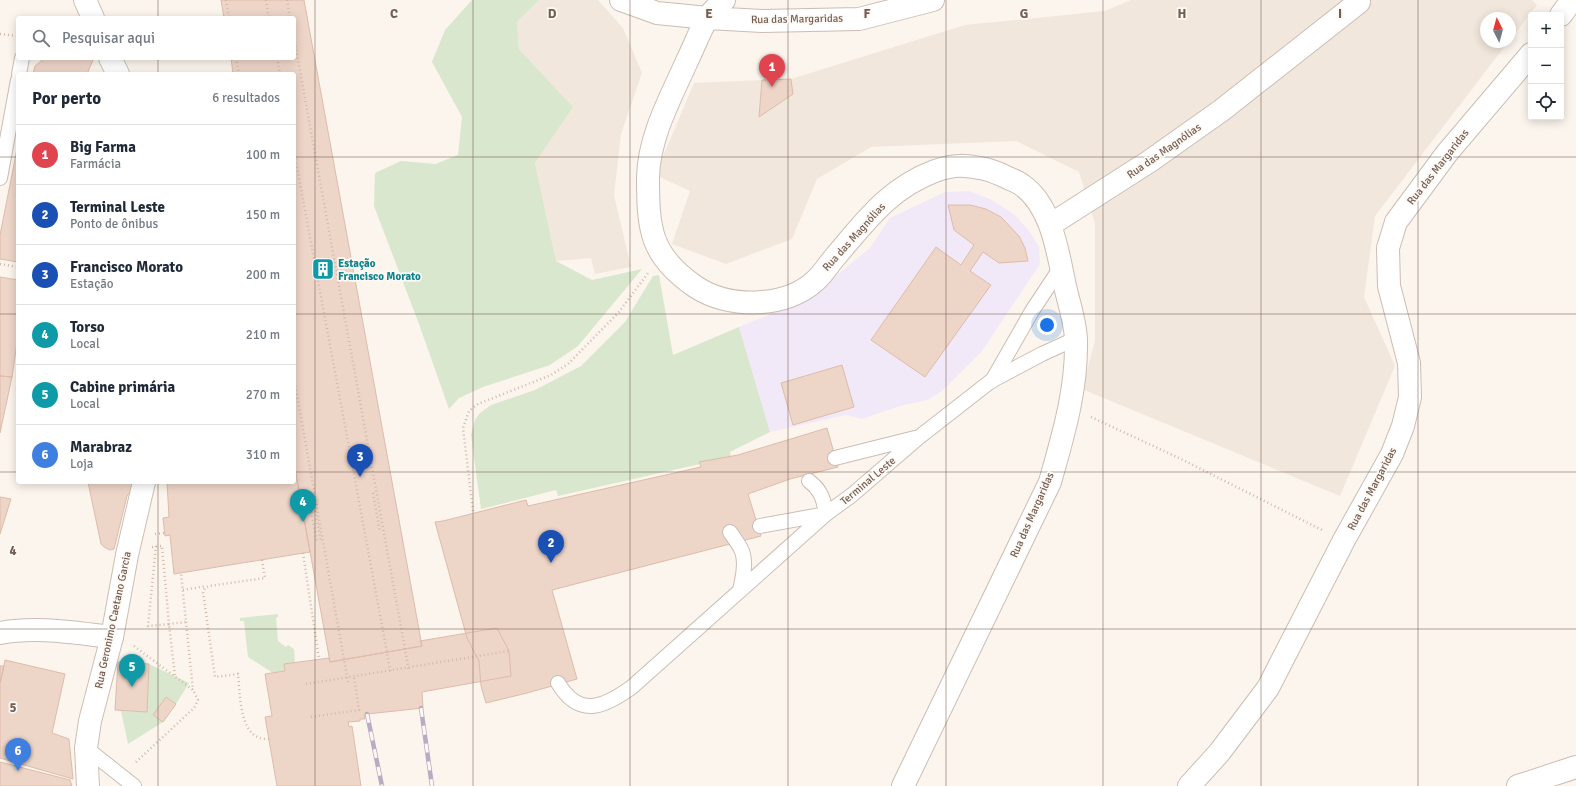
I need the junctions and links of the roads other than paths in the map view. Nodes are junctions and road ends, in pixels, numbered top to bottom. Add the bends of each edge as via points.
1 (85, 0) edge
2 (621, 0) edge
3 (724, 0) edge
4 (933, 0) edge
5 (1572, 0) edge
6 (1359, 2) dead end
7 (1563, 12) edge
8 (92, 16) edge
9 (708, 18) junction
10 (1528, 58) edge
11 (22, 60) edge
12 (111, 60) edge
13 (19, 72) edge
14 (117, 72) edge
15 (16, 91) edge
16 (0, 178) edge
17 (1050, 225) junction
18 (1061, 267) junction
19 (1077, 338) junction
20 (991, 381) junction
21 (918, 438) junction
22 (834, 458) dead end
23 (809, 481) dead end
24 (144, 484) edge
25 (826, 514) junction
26 (760, 526) dead end
27 (730, 532) dead end
28 (740, 590) junction
29 (0, 633) edge
30 (120, 640) junction
31 (558, 683) dead end
32 (86, 748) junction
33 (1576, 767) edge
34 (88, 784) edge
35 (134, 786) edge
36 (903, 786) edge
37 (1189, 786) edge
38 (1518, 786) edge

1 - 8 street
2 - 9 street, Rua das Margaridas via 657,13
3 - 9 street, Rua das Magnólias
4 - 9 street, Rua das Margaridas via 859,18 762,21
5 - 7 street
6 - 17 street, Rua das Magnólias via 1222,110 1157,157
9 - 17 street, Rua das Magnólias via 658,126 648,168 651,227 657,247 666,261 684,279 702,291 724,299 751,303 796,295 816,280 878,207 904,186 955,165 993,171 1023,186 1037,201
10 - 37 street, Rua das Margaridas via 1447,153 1396,222 1388,248 1389,286 1409,363 1410,397 1403,426 1392,454 1344,540 1268,688 1219,753
11 - 13 lane
12 - 14 street
15 - 16 lane
17 - 18 street, Rua das Margaridas
18 - 19 street, Rua das Margaridas
18 - 20 lane
19 - 20 lane, Terminal Leste
19 - 36 street, Rua das Margaridas via 1070,407 1050,482
20 - 21 lane, Terminal Leste
21 - 22 lane, Terminal Leste
21 - 25 lane, Terminal Leste
23 - 25 lane via 823,496
24 - 30 street, Rua Geronimo Caetano Garcia via 127,555
25 - 26 lane
25 - 28 lane, Terminal Leste
27 - 28 lane via 741,550 744,565
28 - 31 lane, Terminal Leste via 620,696 588,706 576,704
29 - 30 street via 32,630
30 - 32 street, Rua Geronimo Caetano Garcia via 90,721
32 - 34 street, Rua Geronimo Caetano Garcia
32 - 35 lane
33 - 38 street

